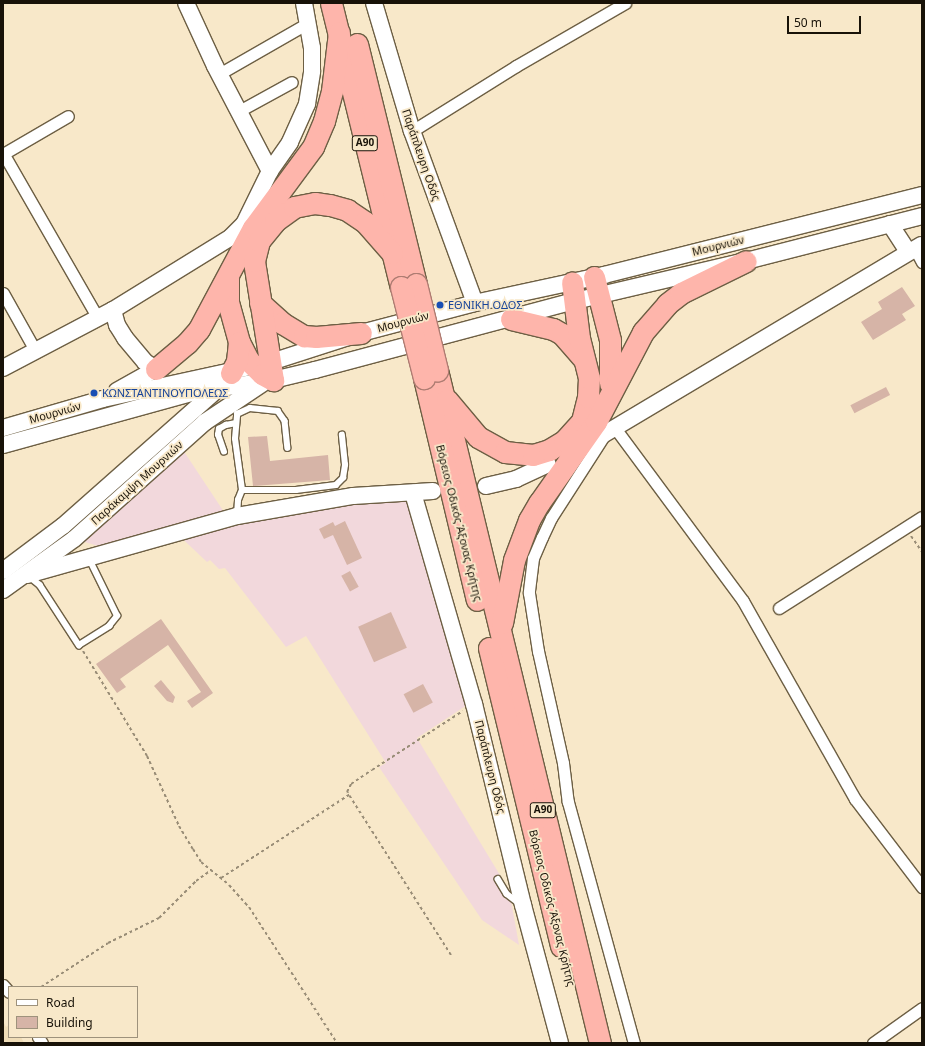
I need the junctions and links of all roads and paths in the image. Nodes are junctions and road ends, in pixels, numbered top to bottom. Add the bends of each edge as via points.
1 (186, 3) edge
2 (304, 3) edge
3 (332, 3) edge
4 (346, 3) edge
5 (374, 3) edge
6 (625, 3) edge
7 (308, 23) junction
8 (339, 32) junction
9 (219, 74) junction
10 (292, 82) dead end
11 (239, 111) junction
12 (68, 116) dead end
13 (412, 131) junction
14 (3, 154) edge
15 (270, 171) junction
16 (922, 195) edge
17 (922, 216) edge
18 (890, 224) junction
19 (917, 252) edge
20 (392, 253) junction
21 (746, 261) junction
22 (229, 274) junction
23 (408, 286) junction
24 (596, 286) junction
25 (574, 291) junction
26 (3, 293) edge
27 (260, 303) junction
28 (475, 303) junction
29 (113, 310) junction
30 (98, 318) junction
31 (511, 319) junction
32 (361, 333) junction
33 (239, 342) junction
34 (35, 350) junction
35 (585, 360) junction
36 (3, 368) edge
37 (156, 369) junction
38 (265, 370) junction
39 (430, 374) junction
40 (226, 380) junction
41 (443, 394) junction
42 (104, 399) junction
43 (606, 400) junction
44 (236, 423) junction
45 (3, 428) edge
46 (605, 434) junction
47 (342, 435) dead end
48 (3, 445) edge
49 (288, 448) dead end
50 (224, 452) dead end
51 (548, 464) dead end
52 (486, 486) dead end
53 (242, 490) junction
54 (433, 491) dead end
55 (413, 493) junction
56 (237, 516) junction
57 (922, 517) edge
58 (63, 526) junction
59 (905, 527) junction
60 (74, 539) junction
61 (922, 552) edge
62 (88, 557) junction
63 (3, 571) edge
64 (27, 575) junction
65 (3, 590) edge
66 (779, 608) dead end
67 (500, 631) junction
68 (79, 645) junction
69 (474, 704) junction
70 (349, 796) junction
71 (211, 870) junction
72 (221, 878) junction
73 (498, 879) dead end
74 (922, 887) edge
75 (523, 905) junction
76 (451, 955) dead end
77 (43, 986) edge
78 (922, 1008) edge
79 (337, 1043) edge
80 (560, 1043) edge
81 (587, 1043) edge
82 (600, 1043) edge
83 (634, 1043) edge
84 (873, 1043) edge

1 - 9 street
2 - 7 street
3 - 8 highway, Βόρειος Οδικός Άξονας Κρήτης / Α90
4 - 23 highway, Βόρειος Οδικός Άξονας Κρήτης / Α90
5 - 13 street, Παράπλευρη Οδός
6 - 13 street via 516,66
7 - 9 street
7 - 15 street via 312,71 307,104 290,142
8 - 20 highway, Βόρειος Οδικός Άξονας Κρήτης / Α90
8 - 22 highway via 332,91 324,122 313,147 253,228
9 - 11 street
10 - 11 street
11 - 15 street
12 - 14 street
13 - 28 street, Παράπλευρη Οδός
14 - 30 street
15 - 29 street via 244,224 231,237
16 - 24 street, Μουρνιών
17 - 18 street
18 - 19 street
18 - 21 street
19 - 46 street
20 - 23 highway, Βόρειος Οδικός Άξονας Κρήτης / Α90
20 - 27 highway via 365,222 347,210 315,203 294,207 275,221 260,241 254,261
21 - 24 street
21 - 43 highway via 696,284 667,304 643,332
22 - 33 highway via 228,302
22 - 37 highway via 199,329 187,344
23 - 39 highway, Βόρειος Οδικός Άξονας Κρήτης / Α90, bridge
24 - 25 street
24 - 43 highway via 610,340 612,377
25 - 28 street, Μουρνιών
25 - 31 street
25 - 35 highway
26 - 34 street
27 - 32 highway via 282,323 304,336
27 - 38 highway
28 - 32 street, Μουρνιών
29 - 30 street
29 - 37 street via 117,326 125,338 145,362
30 - 34 street
31 - 35 highway via 538,324 562,334
31 - 38 street
32 - 38 street, Μουρνιών
33 - 38 highway
33 - 40 highway via 237,361
34 - 36 street
35 - 41 highway via 589,378 588,397 582,421 564,441 549,450 533,454 505,452 478,437
37 - 42 street
38 - 40 street, Μουρνιών
38 - 40 street, Μουρνιών
38 - 60 street, Παράκαμψη Μουρνιών via 257,387 205,422
39 - 41 highway, Βόρειος Οδικός Άξονας Κρήτης / Α90
39 - 81 highway, Βόρειος Οδικός Άξονας Κρήτης / Α90 via 546,886
40 - 42 street, Μουρνιών
40 - 48 street, Μουρνιών
40 - 58 street, Παράκαμψη Μουρνιών
41 - 67 highway, Βόρειος Οδικός Άξονας Κρήτης / Α90
42 - 45 street, Μουρνιών
43 - 67 highway via 596,422 538,503 529,520 514,560
44 - 49 lane via 237,414 250,408 278,411 286,421
44 - 50 lane via 219,430 218,435
44 - 53 lane
46 - 74 street via 743,601 855,799
46 - 83 street via 548,524 533,558 529,592 538,651 563,763 568,802
47 - 53 lane via 345,465 343,478 336,485 296,490
51 - 52 street via 516,479
53 - 56 lane via 238,500
54 - 55 street
55 - 56 street via 338,498
55 - 69 street, Παράπλευρη Οδός
56 - 62 street
57 - 59 street
58 - 60 street
58 - 63 street, Παράκαμψη Μουρνιών
59 - 61 path
59 - 66 street
60 - 62 street
60 - 64 street, Παράκαμψη Μουρνιών
62 - 64 street
62 - 68 lane via 117,616 109,626
64 - 65 street, Παράκαμψη Μουρνιών
64 - 68 lane via 40,585
67 - 82 highway, Βόρειος Οδικός Άξονας Κρήτης / Α90
68 - 71 path via 147,756 179,826 201,862
69 - 70 path via 355,781 349,787
69 - 75 street, Παράπλευρη Οδός
70 - 72 path
70 - 76 path
71 - 72 path
71 - 77 path via 196,881 159,918 108,943
72 - 79 path via 249,907
73 - 75 lane via 506,894
75 - 80 street, Παράπλευρη Οδός
78 - 84 street

